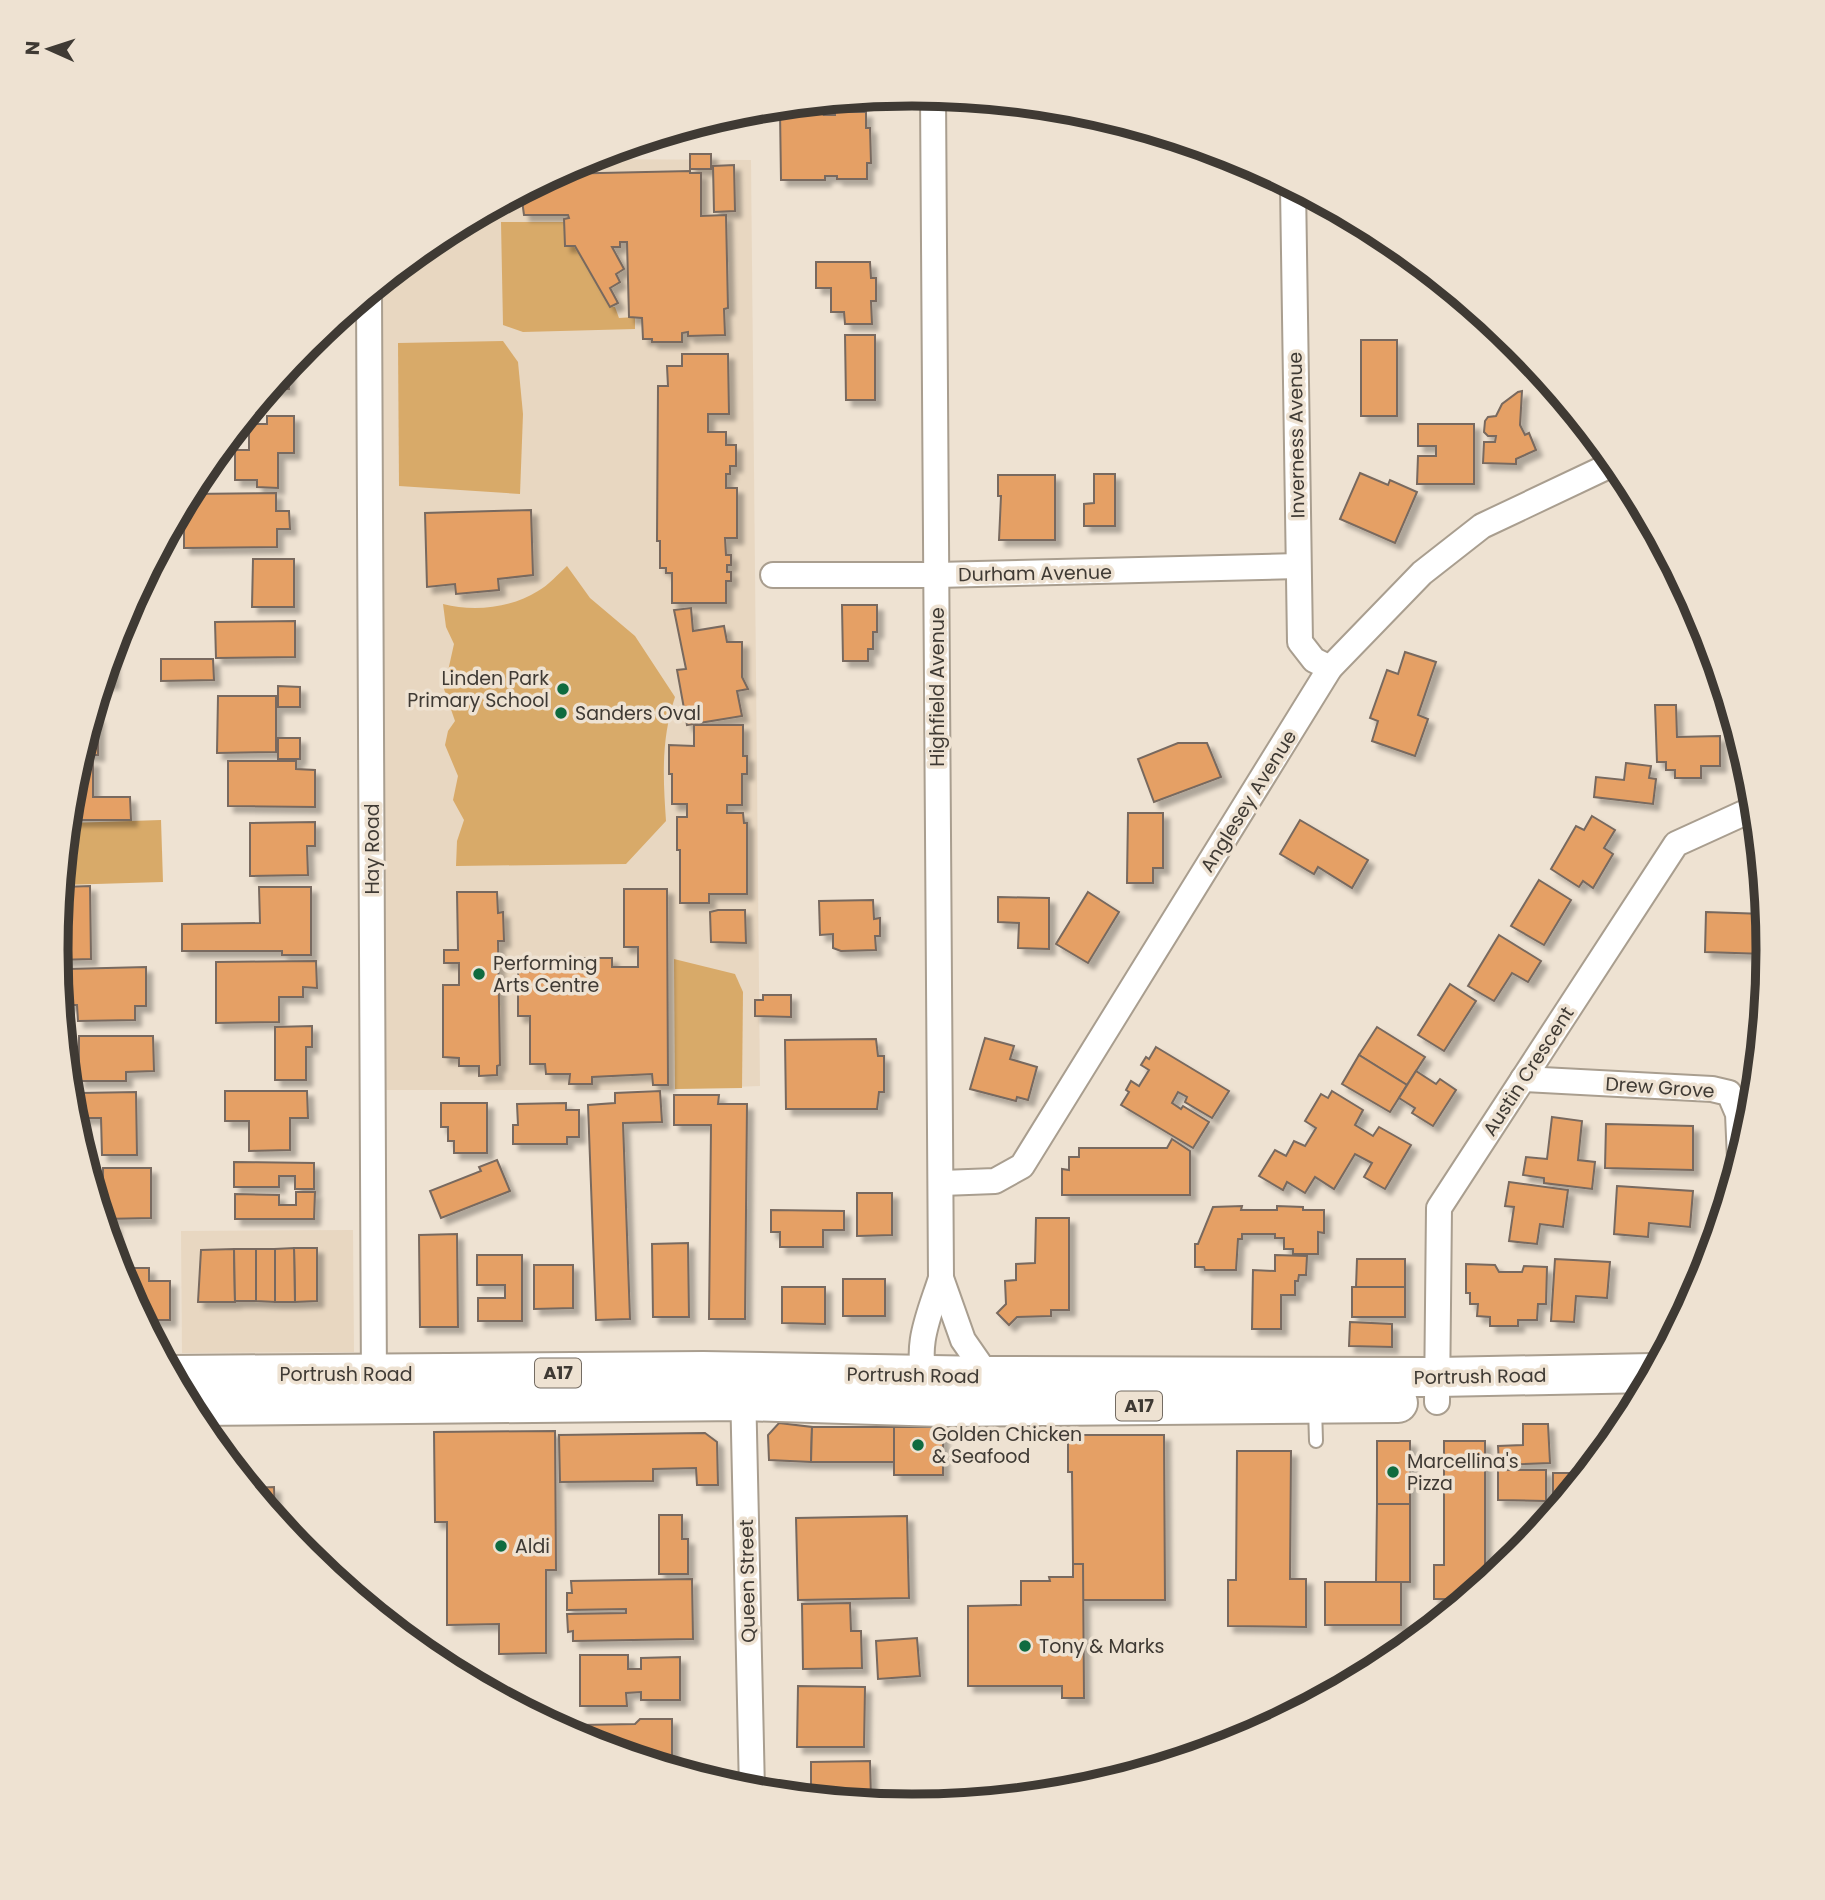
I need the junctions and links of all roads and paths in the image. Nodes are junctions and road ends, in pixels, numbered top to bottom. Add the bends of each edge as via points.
1 (933, 107) edge
2 (1293, 197) edge
3 (369, 304) edge
4 (1605, 468) edge
5 (1297, 566) junction
6 (773, 575) dead end
7 (937, 575) junction
8 (1330, 668) junction
9 (1745, 812) edge
10 (1523, 1079) junction
11 (1739, 1125) edge
12 (942, 1183) junction
13 (942, 1278) junction
14 (923, 1374) junction
15 (1643, 1374) edge
16 (1189, 1376) junction
17 (184, 1377) edge
18 (743, 1387) junction
19 (374, 1389) junction
20 (1438, 1390) junction
21 (1306, 1395) junction
22 (1627, 1399) edge
23 (992, 1400) junction
24 (202, 1405) edge
25 (942, 1408) junction
26 (1315, 1441) dead end
27 (751, 1778) edge

1 - 7 street, Highfield Avenue
2 - 5 street, Inverness Avenue
3 - 19 street, Hay Road
4 - 8 street, Anglesey Avenue via 1482,526 1422,573
5 - 7 street, Durham Avenue
5 - 8 street, Inverness Avenue via 1300,642 1314,660
6 - 7 street, Durham Avenue
7 - 12 street, Highfield Avenue
8 - 12 street, Anglesey Avenue via 1022,1166 995,1181
9 - 10 street, Austin Crescent via 1676,844
10 - 11 street, Drew Grove via 1713,1089 1729,1093
10 - 20 street, Austin Crescent via 1439,1208
12 - 13 street, Highfield Avenue
13 - 14 street, Highfield Avenue via 922,1335
13 - 23 street, Highfield Avenue via 963,1340
14 - 18 highway, Portrush Road / A17
14 - 23 highway, Portrush Road / A17
14 - 25 street, Highfield Avenue
15 - 20 highway, Portrush Road / A17
16 - 20 highway, Portrush Road / A17
16 - 21 lane
16 - 23 highway, Portrush Road / A17
17 - 19 highway, Portrush Road / A17
18 - 19 highway, Portrush Road / A17
18 - 25 highway, Portrush Road / A17
18 - 27 street, Queen Street
19 - 24 highway, Portrush Road / A17
20 - 21 highway, Portrush Road / A17
20 - 22 highway, Portrush Road / A17
21 - 23 highway, Portrush Road / A17 via 1038,1412
21 - 26 lane
23 - 25 highway, Portrush Road / A17

